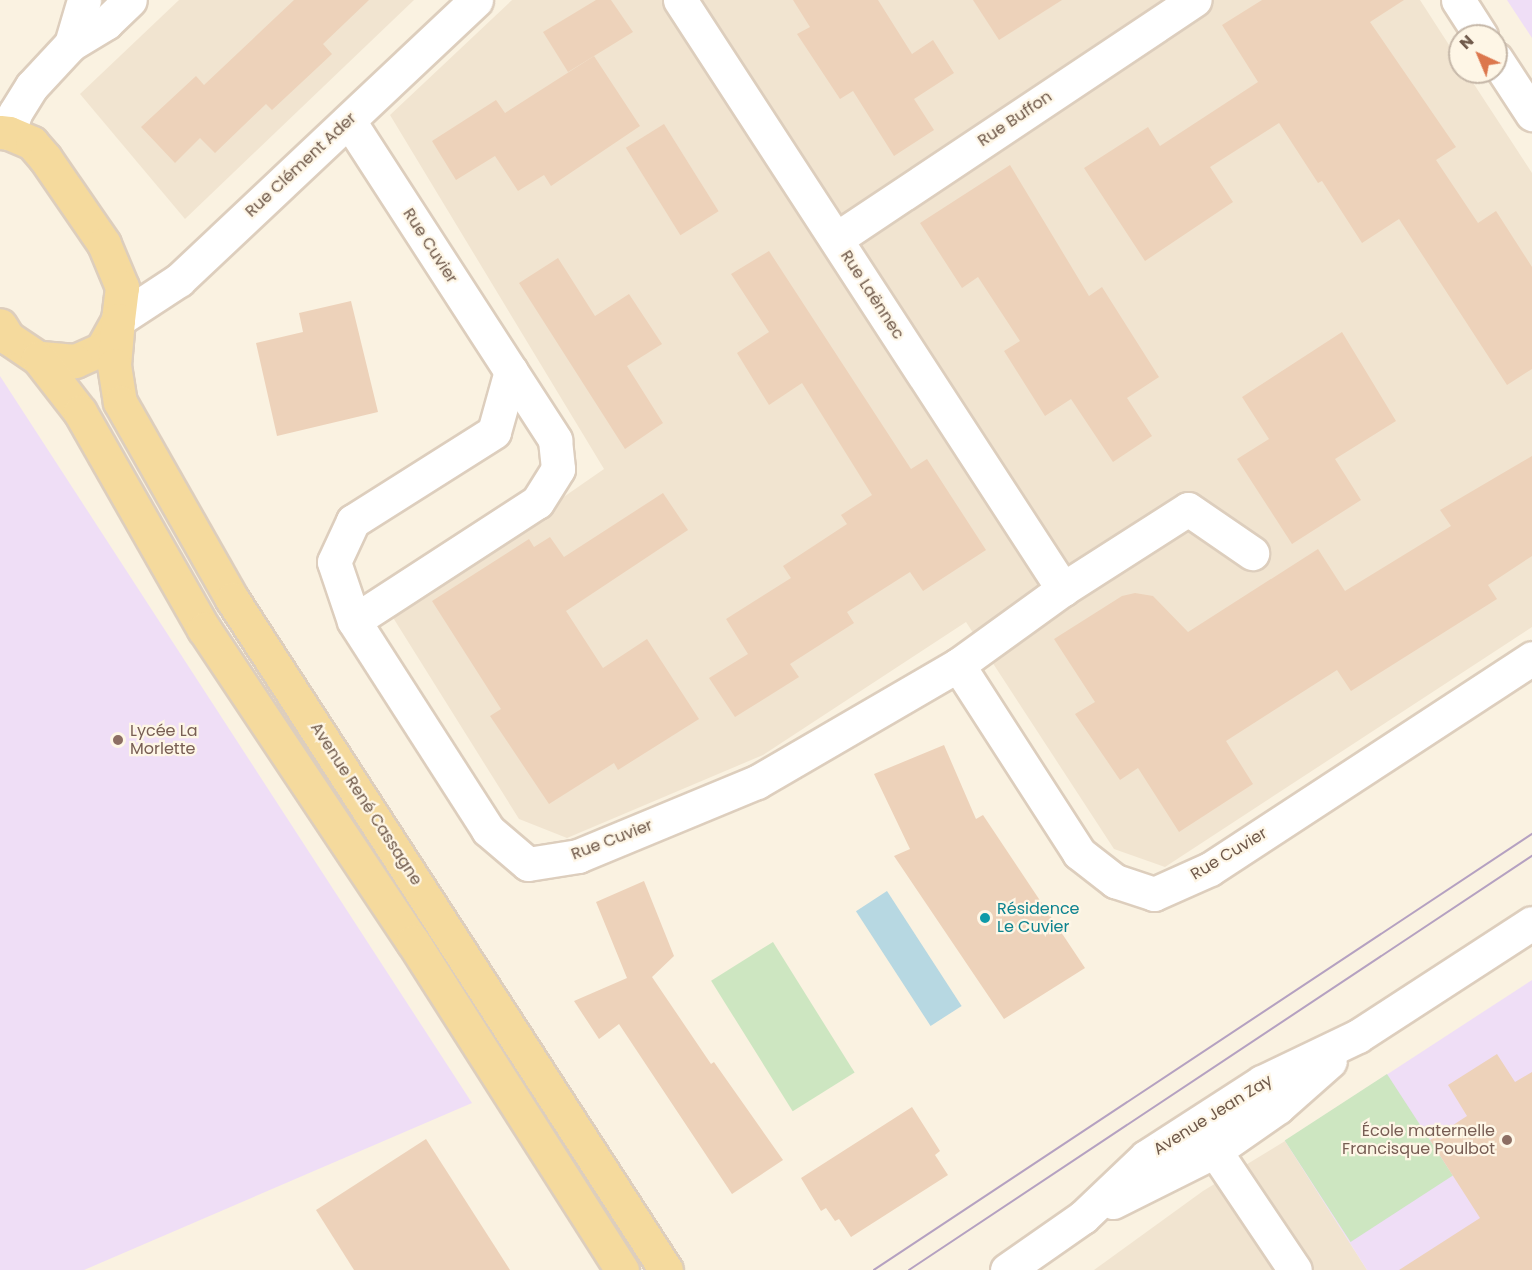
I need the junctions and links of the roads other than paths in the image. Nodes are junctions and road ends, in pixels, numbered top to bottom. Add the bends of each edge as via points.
1 (84, 0) edge
2 (130, 0) edge
3 (476, 0) edge
4 (680, 0) edge
5 (1195, 0) edge
6 (1458, 0) edge
7 (1473, 24) edge
8 (70, 44) junction
9 (1508, 77) edge
10 (1532, 114) edge
11 (349, 121) junction
12 (4, 133) edge
13 (836, 239) junction
14 (118, 320) junction
15 (0, 325) edge
16 (38, 358) junction
17 (511, 371) junction
18 (1252, 553) dead end
19 (1063, 589) junction
20 (354, 621) junction
21 (1532, 658) edge
22 (958, 665) junction
23 (1532, 923) edge
24 (1358, 1036) junction
25 (1215, 1151) junction
26 (1083, 1217) junction
27 (622, 1270) edge
28 (666, 1270) edge
29 (1007, 1270) edge
30 (1295, 1270) edge

1 - 8 street
2 - 8 street via 106,23
3 - 11 street, Rue Clément Ader
4 - 13 street, Rue Laënnec
5 - 13 street, Rue Buffon
6 - 7 street
8 - 12 street via 32,86
9 - 10 street
11 - 14 street, Rue Clément Ader via 179,280
11 - 17 street, Rue Cuvier
12 - 14 main road, Avenue René Cassagne via 32,143 104,244 122,287
13 - 19 street, Rue Laënnec
14 - 16 main road, Avenue René Cassagne via 102,349 75,361
14 - 28 main road, Avenue René Cassagne via 114,365 120,402 232,599
15 - 16 main road, Avenue René Cassagne via 8,338
16 - 27 main road, Avenue René Cassagne via 80,412 204,629 413,942
17 - 20 street, Rue Cuvier via 494,432 353,521 334,562
17 - 20 street, Rue Cuvier via 555,440 558,469 537,502
18 - 19 street, Rue Cuvier via 1188,509
19 - 22 street, Rue Cuvier
20 - 22 street, Rue Cuvier via 488,830 528,864 578,856 757,782
21 - 22 street, Rue Cuvier via 1210,869 1154,894 1115,881 1079,853
23 - 24 street, Avenue Jean Zay
24 - 25 street, Avenue Jean Zay via 1278,1107
24 - 26 street, Avenue Jean Zay via 1262,1083 1146,1157
25 - 26 street, Avenue Jean Zay
25 - 30 street
26 - 29 street, Avenue Jean Zay

